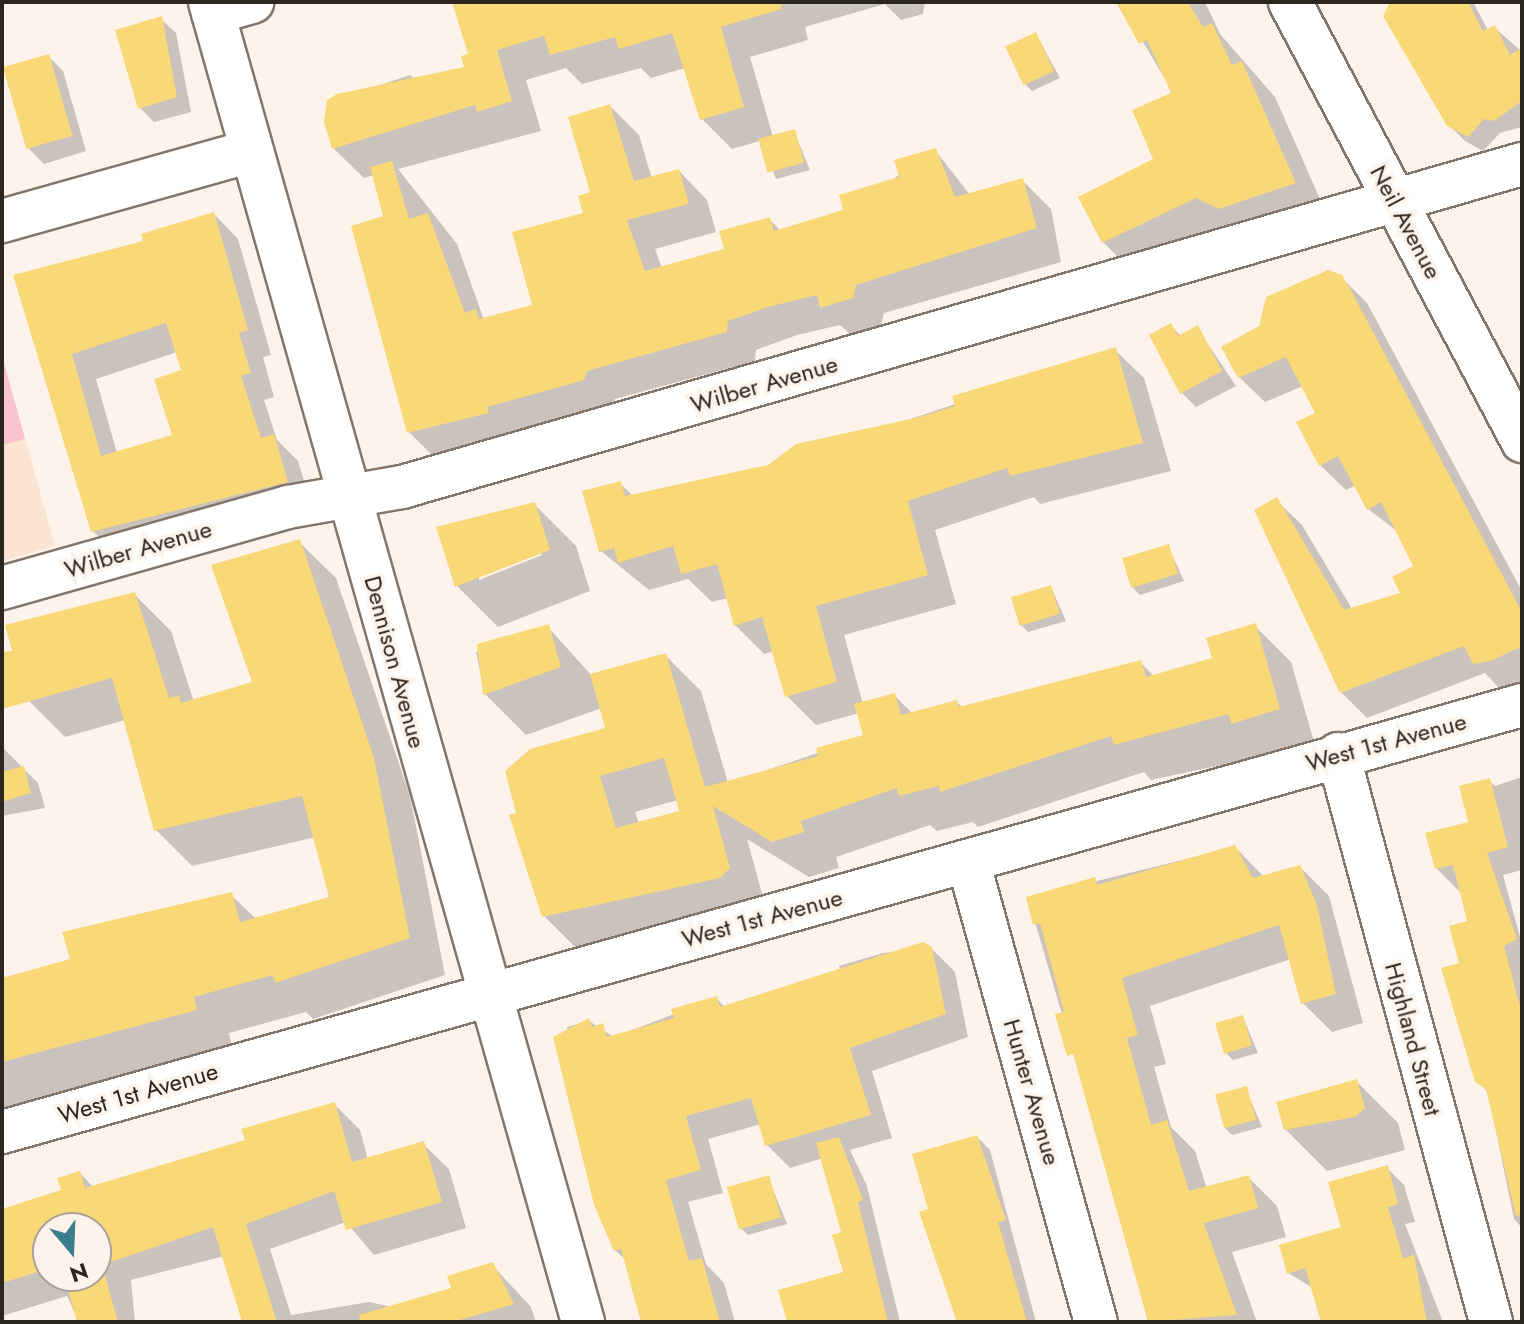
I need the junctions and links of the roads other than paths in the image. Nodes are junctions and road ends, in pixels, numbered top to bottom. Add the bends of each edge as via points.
1 (1290, 2) edge
2 (225, 6) edge
3 (251, 151) junction
4 (1522, 164) edge
5 (1394, 200) junction
6 (2, 221) edge
7 (1522, 441) edge
8 (349, 495) junction
9 (2, 588) edge
10 (1522, 705) edge
11 (1338, 754) junction
12 (968, 861) junction
13 (487, 994) junction
14 (2, 1132) edge
15 (583, 1322) edge
16 (1096, 1322) edge
17 (1491, 1322) edge

1 - 5 street, Neil Avenue
2 - 3 street, Dennison Avenue
3 - 6 street
3 - 8 street, Dennison Avenue
4 - 5 street, Wilber Avenue
5 - 7 street, Neil Avenue
5 - 8 street, Wilber Avenue via 490,463
8 - 9 street, Wilber Avenue
8 - 13 street, Dennison Avenue
10 - 11 street, West 1st Avenue
11 - 12 street, West 1st Avenue
11 - 17 street, Highland Street
12 - 13 street, West 1st Avenue
12 - 16 street, Hunter Avenue
13 - 14 street, West 1st Avenue
13 - 15 street, Dennison Avenue

